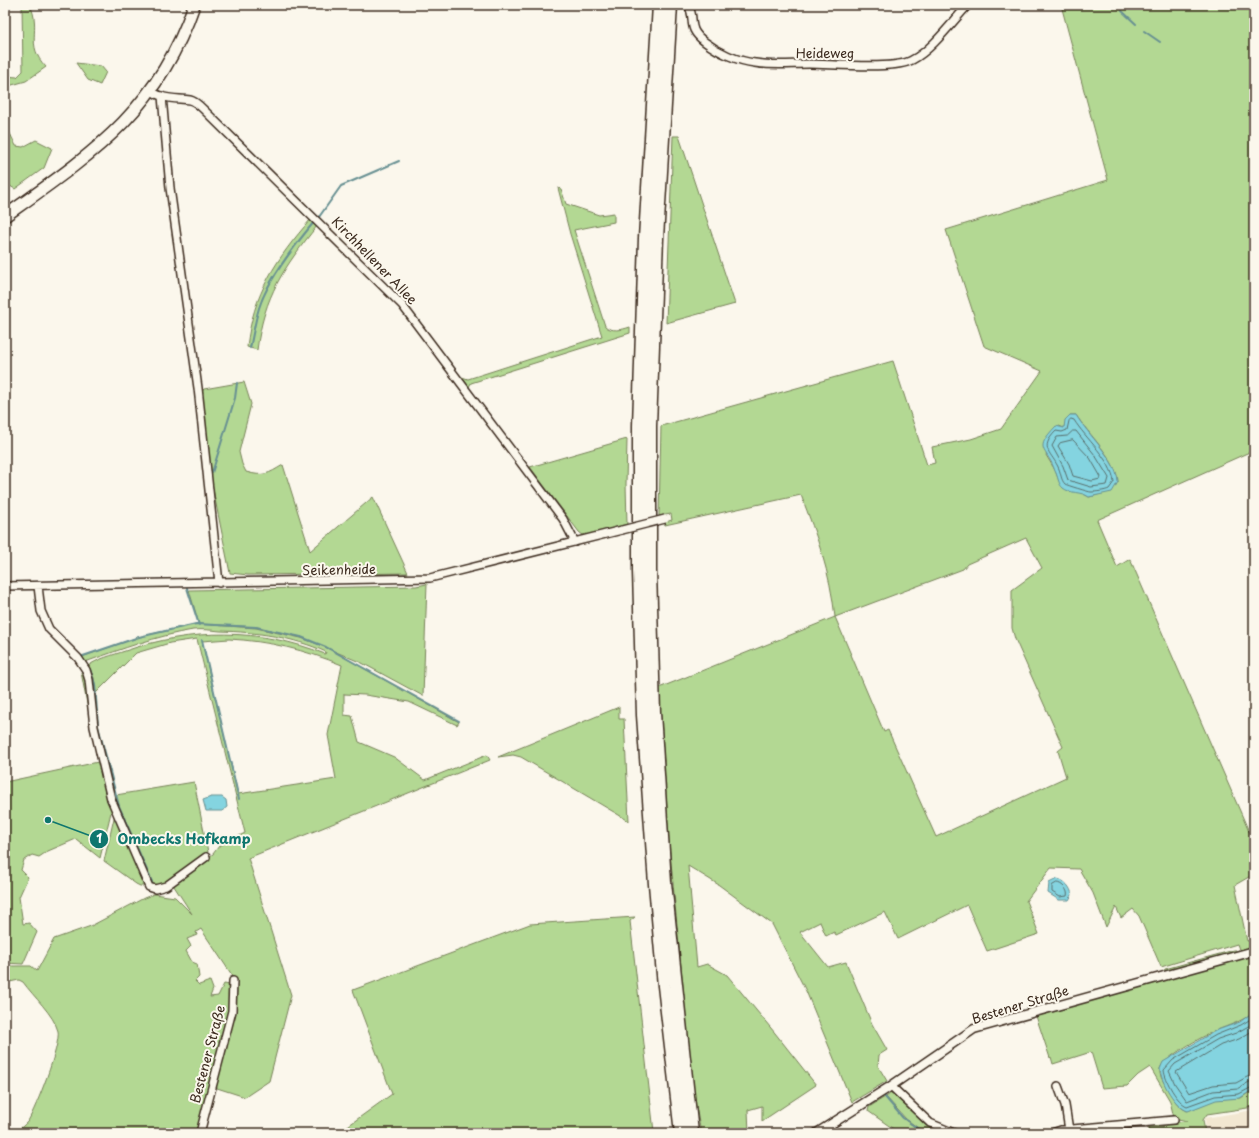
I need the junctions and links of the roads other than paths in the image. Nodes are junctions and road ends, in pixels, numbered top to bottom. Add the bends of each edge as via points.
1 (194, 5) edge
2 (688, 5) edge
3 (968, 5) edge
4 (665, 7) edge
5 (151, 90) junction
6 (162, 96) junction
7 (5, 216) edge
8 (665, 519) dead end
9 (575, 542) junction
10 (219, 583) junction
11 (5, 586) edge
12 (38, 586) junction
13 (206, 857) dead end
14 (1254, 951) edge
15 (233, 981) dead end
16 (1058, 1086) dead end
17 (890, 1087) junction
18 (1174, 1120) dead end
19 (1069, 1130) junction
20 (200, 1133) edge
21 (681, 1133) edge
22 (692, 1133) edge
23 (818, 1133) edge
24 (954, 1133) edge
25 (1052, 1133) edge

1 - 5 main road via 175,51
2 - 3 street, Heideweg via 692,28 697,36 714,48 740,60 767,64 884,65 905,63 921,54
4 - 21 highway via 645,246 639,426 639,571 643,715 654,876
4 - 22 highway via 650,426 650,570 654,713 665,883
5 - 6 street, Kirchhellener Allee
5 - 7 main road via 101,145
6 - 9 street, Kirchhellener Allee via 191,100 203,109 402,305 563,519
6 - 10 street via 170,188 199,396
8 - 9 street, Seikenheide, bridge
9 - 10 street, Seikenheide via 430,578
10 - 12 street, Seikenheide
11 - 12 street, Seikenheide
12 - 13 street via 41,611 49,629 78,658 90,680 94,727 111,799 149,887 155,889 166,886
14 - 17 street, Bestener Straße via 979,1027
15 - 20 street, Bestener Straße via 231,1018
16 - 19 street via 1065,1105
17 - 23 street, Bestener Straße
17 - 24 street via 930,1123
18 - 19 street
19 - 25 street

